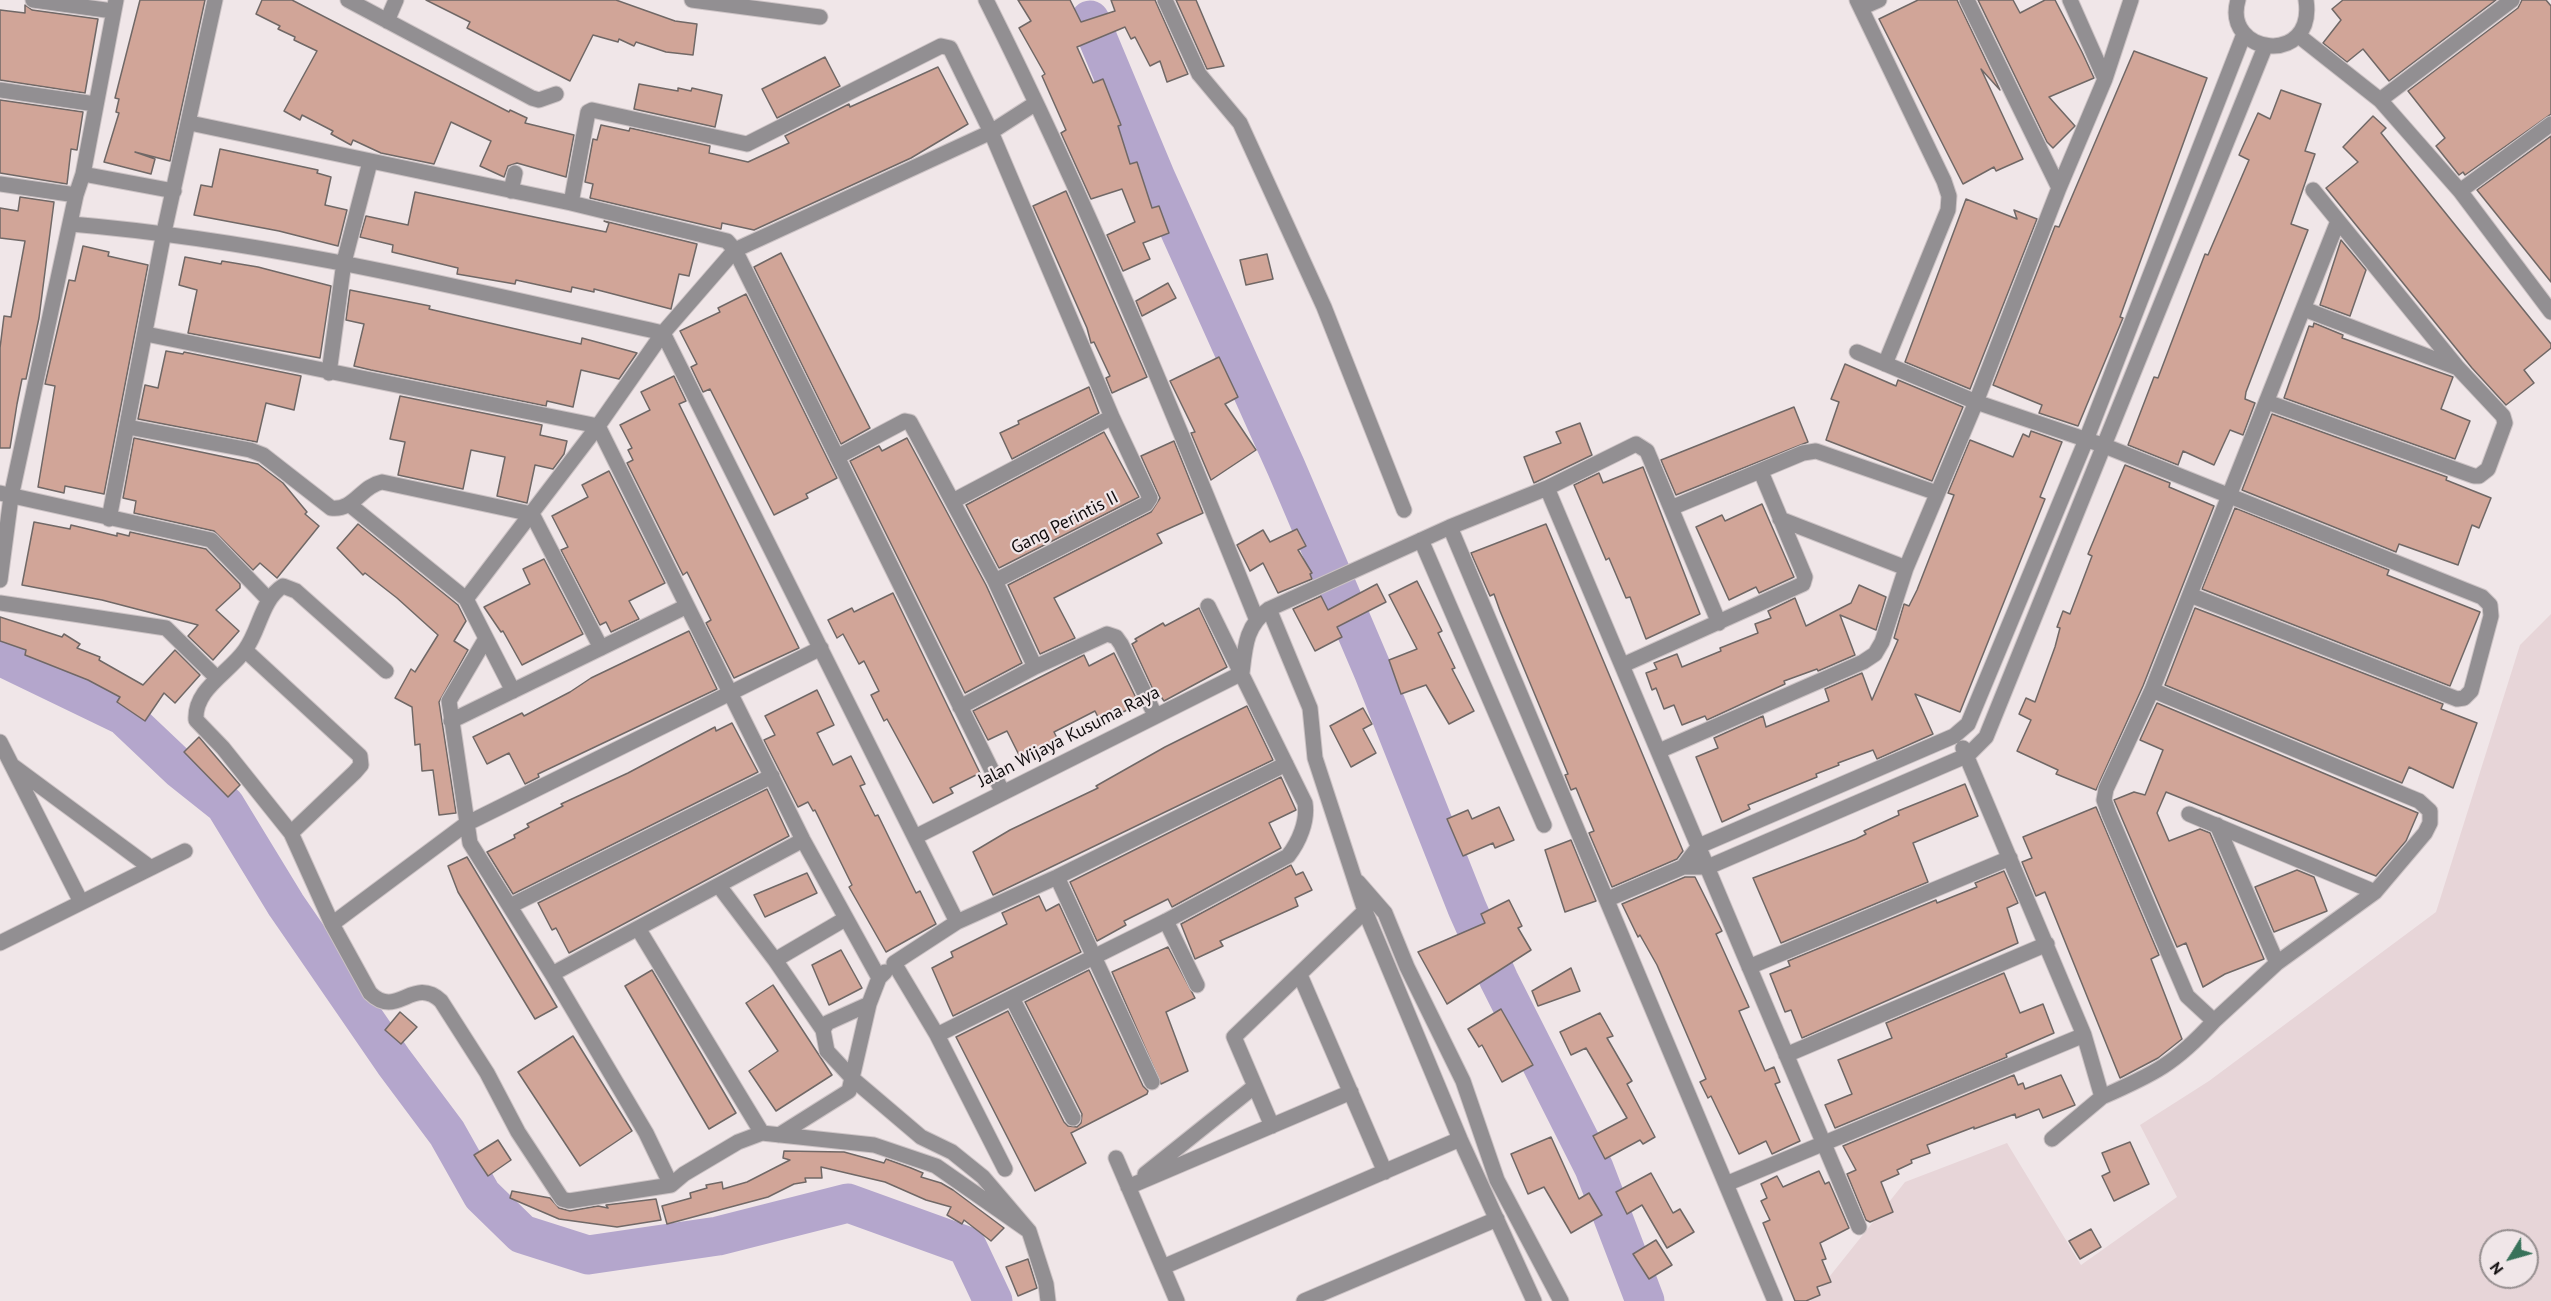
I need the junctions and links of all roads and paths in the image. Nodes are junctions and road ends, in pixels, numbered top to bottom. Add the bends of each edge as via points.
1 (33, 0) edge
2 (215, 0) edge
3 (348, 0) edge
4 (396, 0) edge
5 (692, 0) edge
6 (986, 0) edge
7 (1165, 0) edge
8 (1879, 0) edge
9 (1967, 0) edge
10 (2070, 0) edge
11 (2131, 0) edge
12 (2238, 0) edge
13 (2306, 0) edge
14 (2512, 0) edge
15 (1859, 4) edge
16 (115, 5) edge
17 (820, 17) dead end
18 (387, 21) junction
19 (2244, 34) junction
20 (2299, 36) junction
21 (2265, 47) junction
22 (2105, 80) junction
23 (0, 90) edge
24 (556, 94) dead end
25 (2380, 100) junction
26 (95, 104) junction
27 (1036, 104) junction
28 (190, 123) junction
29 (2551, 124) edge
30 (991, 132) junction
31 (370, 162) junction
32 (515, 172) dead end
33 (83, 174) junction
34 (0, 184) edge
35 (2059, 188) junction
36 (2313, 190) dead end
37 (174, 191) junction
38 (511, 191) junction
39 (2460, 191) junction
40 (76, 195) junction
41 (571, 203) junction
42 (2338, 221) junction
43 (71, 224) junction
44 (164, 232) junction
45 (735, 250) junction
46 (344, 262) junction
47 (2304, 309) junction
48 (2551, 312) edge
49 (663, 333) junction
50 (146, 334) junction
51 (1857, 352) dead end
52 (1885, 364) junction
53 (2458, 368) junction
54 (328, 373) junction
55 (1976, 402) junction
56 (2267, 402) junction
57 (1112, 417) junction
58 (597, 426) junction
59 (128, 427) junction
60 (2086, 440) junction
61 (2105, 446) junction
62 (837, 457) junction
63 (1761, 472) junction
64 (1547, 488) junction
65 (1936, 493) junction
66 (5, 495) edge
67 (2228, 495) junction
68 (953, 501) junction
69 (350, 505) junction
70 (1671, 508) junction
71 (1404, 510) dead end
72 (532, 514) junction
73 (108, 519) junction
74 (1780, 519) junction
75 (1450, 526) junction
76 (1421, 540) junction
77 (1906, 567) junction
78 (0, 580) edge
79 (995, 581) junction
80 (2190, 595) junction
81 (466, 599) junction
82 (269, 600) junction
83 (0, 603) edge
84 (687, 606) junction
85 (1208, 606) dead end
86 (1263, 613) junction
87 (1719, 623) junction
88 (485, 640) junction
89 (601, 648) junction
90 (821, 648) junction
91 (245, 650) junction
92 (1623, 665) junction
93 (1035, 667) junction
94 (386, 671) dead end
95 (1242, 673) junction
96 (216, 678) junction
97 (2152, 690) junction
98 (513, 691) junction
99 (730, 693) junction
100 (960, 707) junction
101 (1155, 715) junction
102 (451, 721) junction
103 (1954, 736) junction
104 (0, 742) edge
105 (1659, 751) junction
106 (1968, 755) junction
107 (11, 764) junction
108 (1286, 764) junction
109 (772, 776) junction
110 (1003, 793) junction
111 (2189, 814) dead end
112 (466, 824) junction
113 (1544, 825) dead end
114 (2217, 825) junction
115 (291, 833) junction
116 (915, 837) junction
117 (803, 840) junction
118 (1699, 846) junction
119 (185, 851) dead end
120 (2010, 858) junction
121 (1683, 867) junction
122 (1708, 867) junction
123 (150, 868) junction
124 (1057, 877) junction
125 (1356, 879) junction
126 (719, 886) junction
127 (2375, 892) junction
128 (1608, 899) junction
129 (81, 902) junction
130 (510, 906) junction
131 (1365, 912) junction
132 (845, 920) junction
133 (1167, 921) junction
134 (957, 922) junction
135 (332, 924) junction
136 (639, 930) junction
137 (0, 943) edge
138 (2047, 945) junction
139 (1092, 957) junction
140 (775, 960) junction
141 (894, 963) junction
142 (2277, 963) junction
143 (1749, 967) junction
144 (552, 974) junction
145 (1300, 975) junction
146 (879, 978) junction
147 (1197, 986) dead end
148 (1012, 998) junction
149 (869, 1004) junction
150 (2214, 1021) junction
151 (823, 1030) junction
152 (938, 1035) junction
153 (2084, 1035) junction
154 (1786, 1055) junction
155 (854, 1080) junction
156 (1152, 1082) dead end
157 (1255, 1086) junction
158 (1351, 1092) junction
159 (2102, 1097) junction
160 (1073, 1118) dead end
161 (1272, 1126) junction
162 (762, 1133) junction
163 (779, 1135) junction
164 (1460, 1139) junction
165 (2052, 1139) dead end
166 (1824, 1143) junction
167 (1116, 1158) dead end
168 (1005, 1170) dead end
169 (1385, 1172) junction
170 (671, 1185) junction
171 (1726, 1185) junction
172 (1128, 1187) junction
173 (1497, 1219) junction
174 (1859, 1227) dead end
175 (1029, 1231) junction
176 (1163, 1267) junction
177 (1531, 1300) edge
178 (1048, 1301) edge
179 (1177, 1301) edge
180 (1304, 1301) edge
181 (1561, 1301) edge
182 (1774, 1301) edge

1 - 16 street
2 - 28 street
3 - 18 street
4 - 18 street
5 - 17 street
6 - 27 street
7 - 71 street via 1199,74 1240,123 1324,307
8 - 15 street
9 - 35 street
10 - 22 street
11 - 22 street
12 - 19 street via 2237,21
13 - 20 street via 2309,17
14 - 25 street
15 - 52 street via 1949,196 1948,210
16 - 26 street
18 - 24 street via 532,98 539,100
19 - 21 street
19 - 60 street
20 - 21 street via 2283,46
20 - 25 street
21 - 61 street
22 - 35 street
23 - 26 street
25 - 39 street
26 - 33 street
27 - 30 street
27 - 86 street
28 - 31 street
28 - 37 street
29 - 39 street
30 - 41 street via 946,46 747,144 592,110 588,112
30 - 45 street
30 - 57 street
31 - 38 street
31 - 46 street
32 - 38 street
33 - 37 street
33 - 40 street
34 - 40 street
35 - 55 street
36 - 42 street
37 - 44 street
38 - 41 street
39 - 48 street
40 - 43 street
41 - 45 street via 724,238
42 - 47 street
42 - 53 street
43 - 44 street
43 - 66 street
44 - 46 street
44 - 50 street
45 - 49 street
45 - 62 street
46 - 49 street
46 - 54 street
47 - 53 street
47 - 56 street
49 - 58 street
49 - 90 street
50 - 54 street
50 - 59 street
51 - 52 street
52 - 55 street
53 - 56 street via 2505,420 2488,469 2479,476
54 - 58 street
55 - 60 street
55 - 65 street
56 - 67 street
57 - 68 street
57 - 79 street, Gang Perintis II via 1150,498 1146,504
58 - 72 street
58 - 84 street
59 - 69 street via 250,450 263,455 331,508
59 - 73 street
60 - 61 street
60 - 103 street via 1968,724
61 - 67 street
61 - 106 street via 1986,737
62 - 68 street via 905,421 910,422
62 - 100 street
63 - 65 street via 1816,451
63 - 70 street
63 - 74 street
64 - 70 street via 1636,444 1647,451
64 - 75 street
64 - 92 street
65 - 77 street
66 - 73 street
66 - 78 street
67 - 80 street
67 - 80 street via 2482,597 2490,605 2491,616 2471,691 2457,699
68 - 79 street
69 - 72 street via 369,487 382,483
69 - 81 street
70 - 87 street
72 - 81 street
72 - 89 street
73 - 82 street via 211,540
74 - 77 street
74 - 87 street via 1805,577 1803,584
75 - 76 street
75 - 128 street
76 - 86 street
76 - 113 street
77 - 105 street via 1875,654
79 - 93 street
80 - 97 street
81 - 88 street
82 - 91 street
82 - 94 street via 283,586 296,591
83 - 96 street via 166,628
84 - 89 street
84 - 99 street
85 - 95 street
86 - 95 street via 1245,643
86 - 125 street via 1310,708 1315,758
87 - 92 street
88 - 98 street
88 - 102 street via 449,701
89 - 98 street
90 - 99 street
90 - 116 street
91 - 96 street
91 - 115 street via 360,756 361,765 355,772
92 - 105 street
93 - 100 street
93 - 101 street via 1107,634 1116,637
95 - 101 street, Jalan Wijaya Kusuma Raya
95 - 108 street
96 - 115 street via 195,708 196,720
97 - 127 street via 2419,801 2430,811 2430,823
97 - 150 street via 2104,800 2187,996
98 - 102 street
99 - 109 street
99 - 112 street
100 - 110 street
101 - 110 street, Jalan Wijaya Kusuma Raya
102 - 112 street
103 - 106 street
103 - 118 street
104 - 107 street
105 - 118 street
106 - 120 street
106 - 122 street
107 - 123 street
107 - 129 street
108 - 124 street
108 - 133 street via 1307,813 1296,846 1288,856
109 - 117 street
109 - 130 street
110 - 116 street, Jalan Wijaya Kusuma Raya
111 - 114 street
112 - 130 street via 470,843
112 - 135 street
114 - 127 street
114 - 142 street
115 - 135 street
116 - 134 street
117 - 126 street
117 - 132 street
118 - 121 street
118 - 122 street
119 - 123 street
120 - 138 street
120 - 143 street
121 - 122 street
121 - 128 street
122 - 143 street
123 - 129 street
124 - 134 street
124 - 139 street
125 - 131 street
125 - 181 street via 1385,913 1463,1081 1497,1180
126 - 136 street
126 - 140 street
127 - 142 street
128 - 171 street
129 - 137 street
130 - 144 street
131 - 145 street
131 - 164 street
132 - 140 street
132 - 146 street
133 - 139 street
133 - 147 street
134 - 141 street
135 - 170 street via 378,1001 390,1004 421,991 432,993 441,1001 562,1199
136 - 144 street
136 - 162 street
138 - 153 street
138 - 154 street
139 - 148 street
139 - 156 street
140 - 151 street
141 - 146 street
141 - 152 street
142 - 150 street
143 - 154 street
144 - 170 street via 646,1133
145 - 157 street via 1234,1037
145 - 158 street
146 - 149 street
148 - 152 street
148 - 160 street
149 - 151 street via 826,1023
149 - 155 street via 856,1051
150 - 159 street via 2165,1067
151 - 155 street via 827,1051
152 - 168 street
153 - 159 street
153 - 166 street
154 - 166 street
155 - 163 street via 844,1097
155 - 175 street via 921,1137 952,1152 983,1177
157 - 161 street
157 - 172 street
158 - 161 street
158 - 169 street
159 - 165 street
161 - 172 street
162 - 163 street
162 - 170 street via 738,1142
163 - 175 street via 874,1145 936,1166
164 - 169 street
164 - 173 street
166 - 171 street
166 - 174 street
167 - 172 street
169 - 176 street
171 - 182 street
172 - 176 street
173 - 177 street
173 - 180 street
175 - 178 street
176 - 179 street

